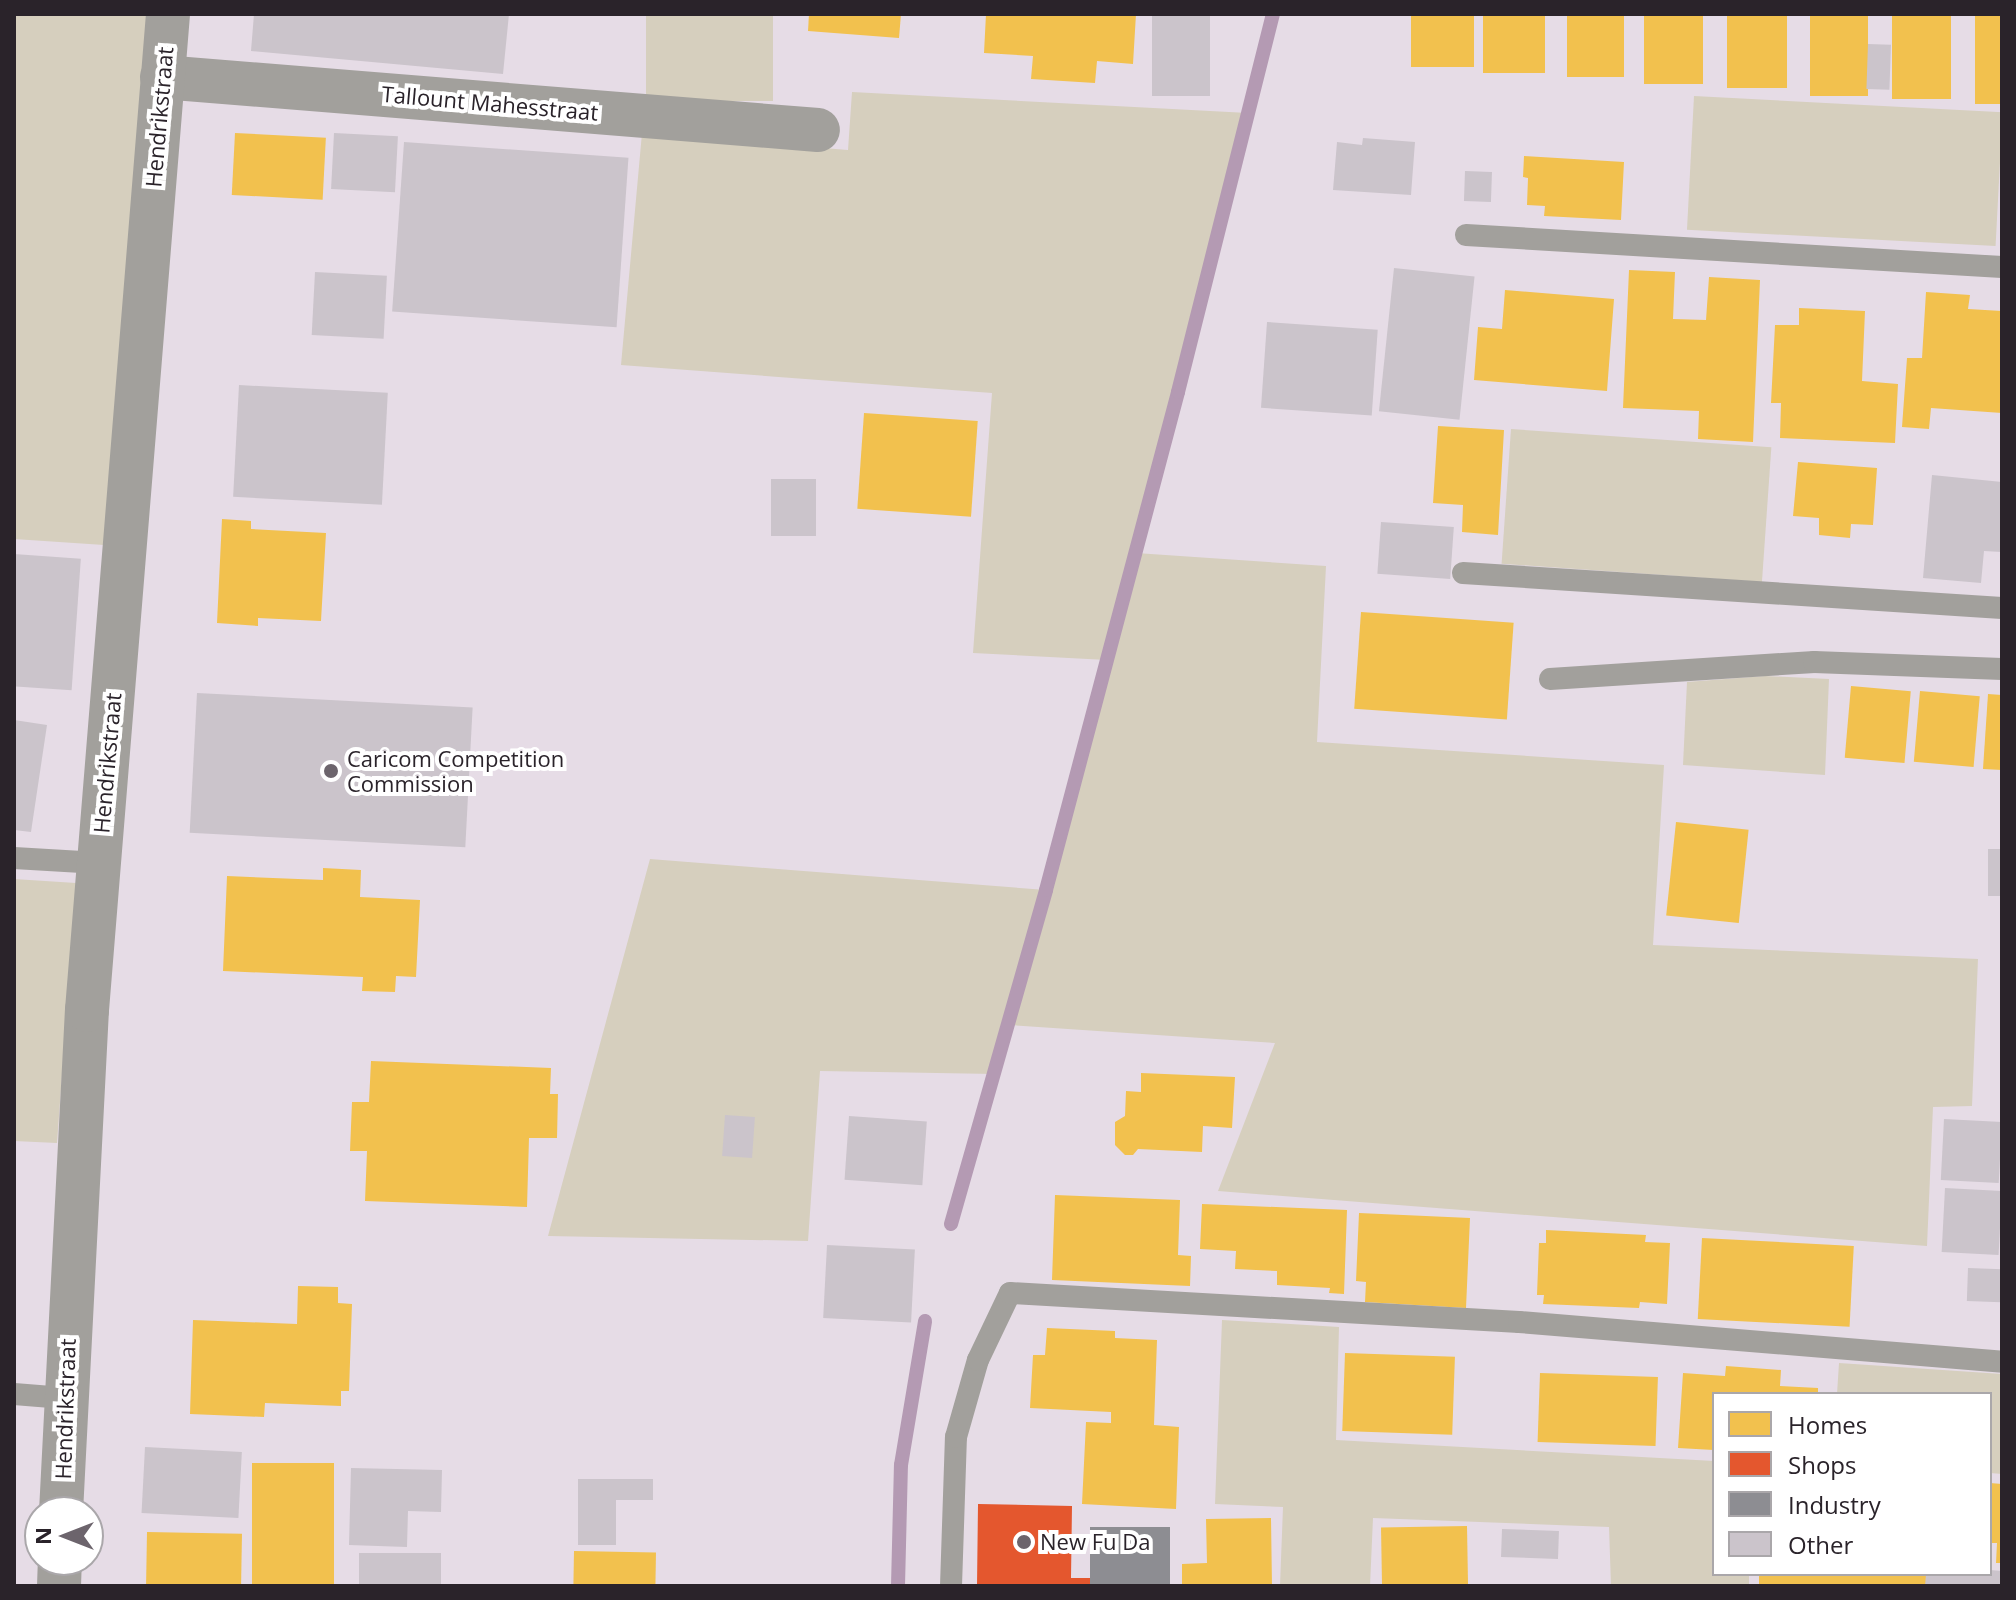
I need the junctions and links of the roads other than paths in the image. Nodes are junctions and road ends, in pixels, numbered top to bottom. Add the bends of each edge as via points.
1 (168, 14) edge
2 (162, 77) junction
3 (818, 130) dead end
4 (1466, 235) dead end
5 (2002, 267) edge
6 (1463, 573) dead end
7 (2002, 608) edge
8 (2002, 669) edge
9 (1550, 679) dead end
10 (14, 858) edge
11 (99, 863) junction
12 (2002, 1362) edge
13 (14, 1394) edge
14 (64, 1398) junction
15 (61, 1496) edge
16 (951, 1586) edge

1 - 2 street, Hendrikstraat
2 - 3 street, Tallount Mahesstraat
2 - 11 street, Hendrikstraat
4 - 5 lane
6 - 7 lane
8 - 9 lane via 1814,662
10 - 11 lane
11 - 14 street, Hendrikstraat
12 - 16 lane via 1519,1322 1010,1293 978,1360 956,1437
13 - 14 lane
14 - 15 street, Hendrikstraat

